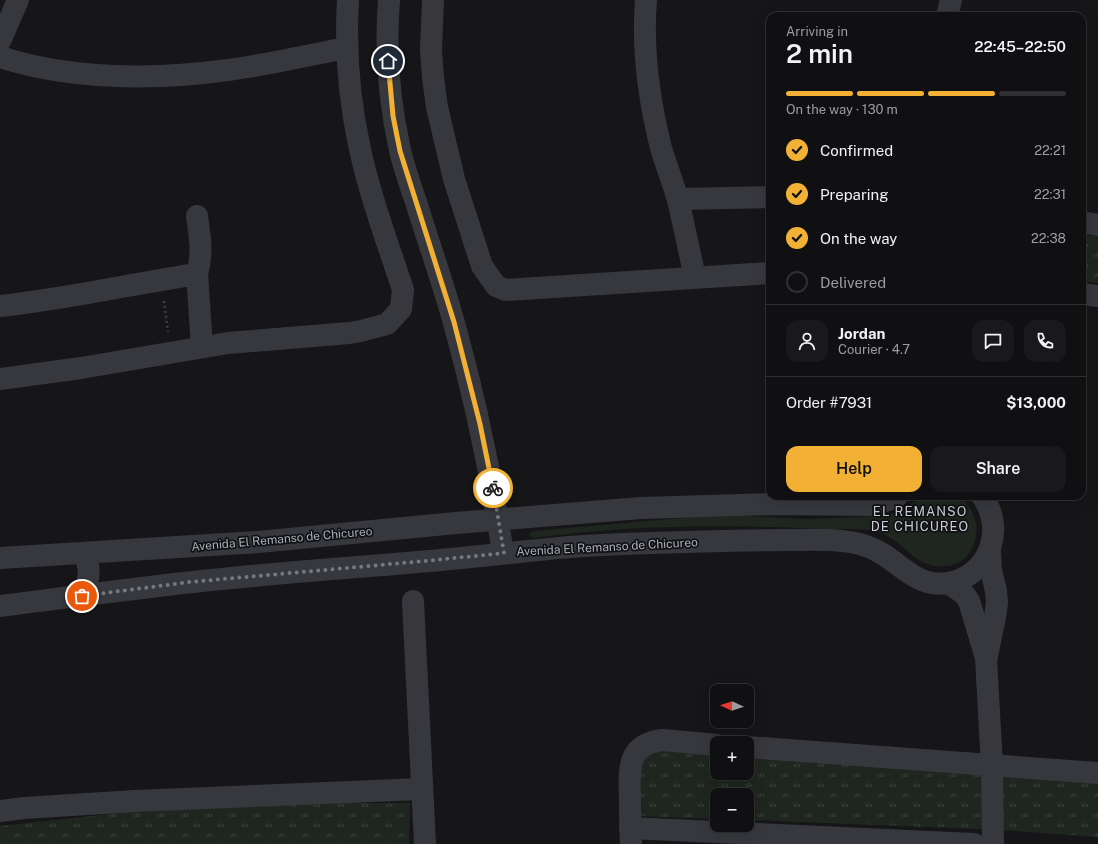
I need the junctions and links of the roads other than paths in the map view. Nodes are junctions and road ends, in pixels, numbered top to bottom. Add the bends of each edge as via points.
1 (18, 0) edge
2 (348, 0) edge
3 (389, 0) edge
4 (433, 0) edge
5 (646, 0) edge
6 (951, 0) edge
7 (948, 12) edge
8 (0, 41) edge
9 (347, 48) junction
10 (0, 57) edge
11 (766, 197) edge
12 (678, 199) junction
13 (197, 216) dead end
14 (1086, 223) edge
15 (1098, 225) edge
16 (766, 273) edge
17 (197, 274) junction
18 (695, 277) junction
19 (1086, 294) edge
20 (1098, 296) edge
21 (0, 306) edge
22 (202, 347) junction
23 (0, 379) edge
24 (889, 500) edge
25 (985, 500) edge
26 (498, 519) junction
27 (990, 550) junction
28 (83, 553) junction
29 (504, 553) junction
30 (0, 558) edge
31 (948, 583) junction
32 (82, 596) junction
33 (413, 601) dead end
34 (0, 606) edge
35 (986, 658) junction
36 (710, 744) edge
37 (754, 748) edge
38 (992, 766) junction
39 (1098, 773) edge
40 (421, 789) junction
41 (0, 811) edge
42 (631, 836) edge
43 (424, 844) edge
44 (974, 844) edge
45 (993, 844) edge

1 - 8 street
2 - 9 street
3 - 26 street via 387,50 393,116 399,144 454,322 480,424
4 - 18 street via 431,50 437,107 454,179 482,266 496,286 506,290
5 - 12 street via 650,90 662,148
6 - 7 street
9 - 10 street via 229,70 161,76 103,75 52,70
9 - 22 street via 360,149 402,290 401,309 386,324 349,333
11 - 12 street
12 - 18 street
13 - 17 street via 201,246
14 - 15 street
16 - 18 street
17 - 21 street
17 - 22 street
19 - 20 street
22 - 23 street
24 - 26 street, Avenida El Remanso de Chicureo via 871,505 709,505
25 - 27 street, Avenida El Remanso de Chicureo via 993,523
26 - 28 street, Avenida El Remanso de Chicureo via 258,542
26 - 29 street
27 - 31 street, Avenida El Remanso de Chicureo via 973,572
27 - 35 street via 997,603
28 - 30 street, Avenida El Remanso de Chicureo
28 - 32 street via 89,572
29 - 31 street, Avenida El Remanso de Chicureo via 636,543 837,541 868,546 920,580 938,584
29 - 32 street, Avenida El Remanso de Chicureo via 190,582
31 - 35 street via 964,594 969,601
32 - 34 street, Avenida El Remanso de Chicureo
33 - 40 street
35 - 38 street
36 - 42 street via 663,740 646,744 639,750 629,770
37 - 38 street
38 - 39 street
38 - 45 street
40 - 41 street via 135,800
40 - 43 street
42 - 44 street

